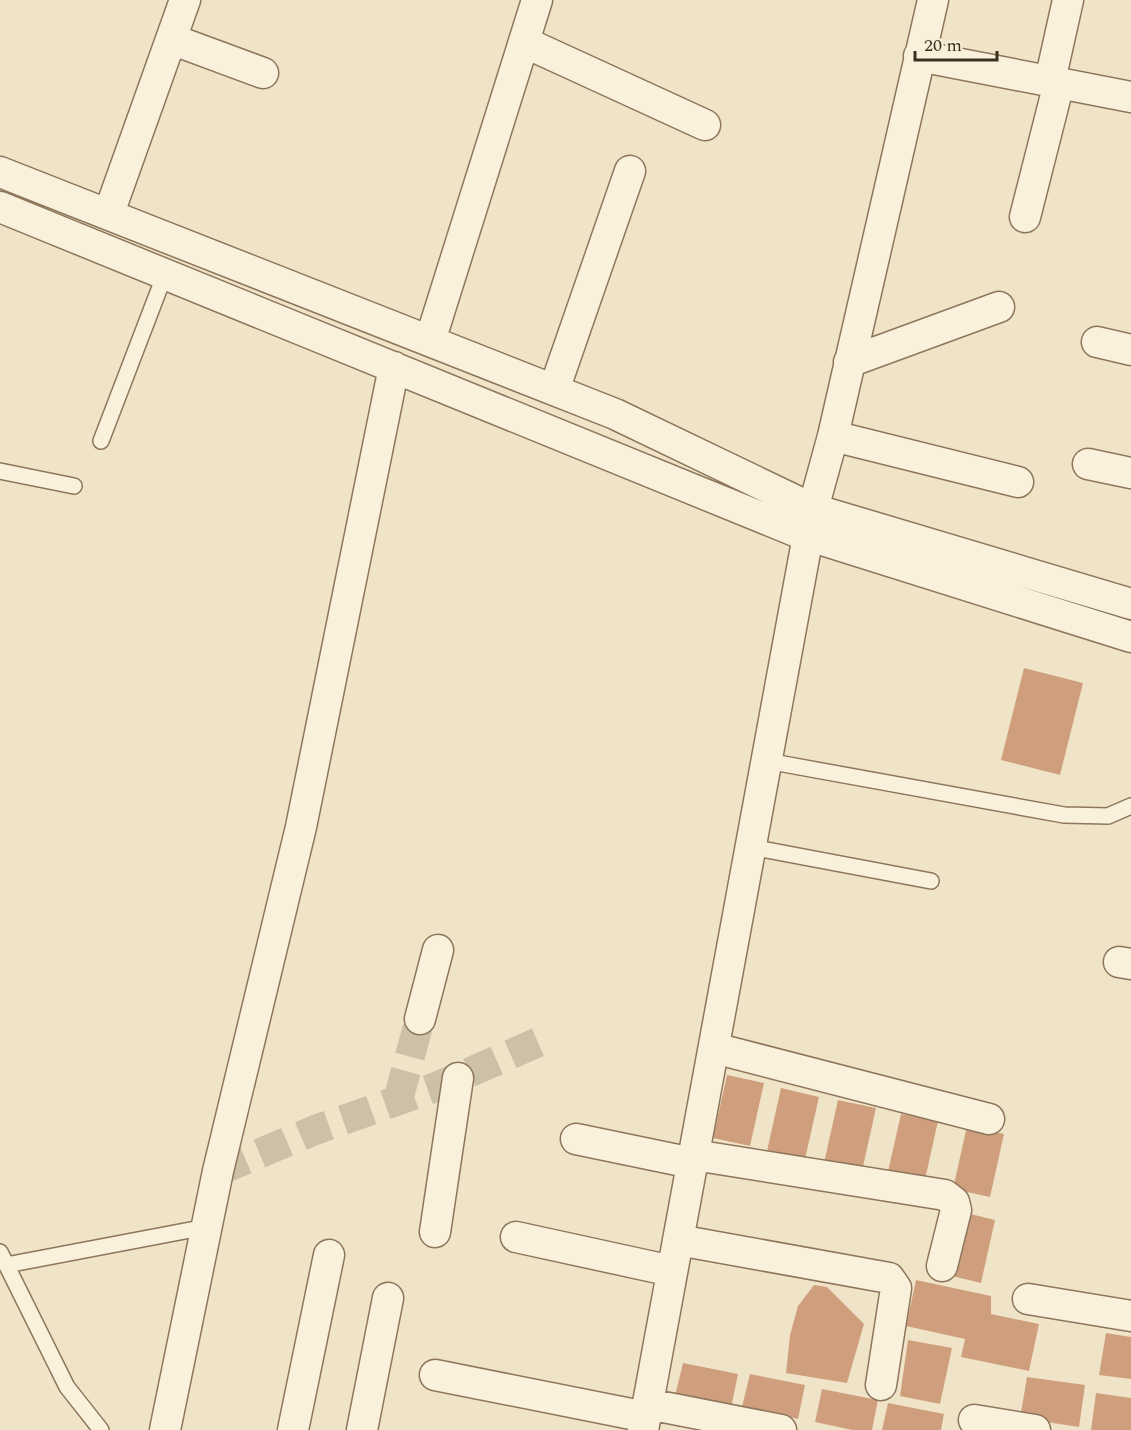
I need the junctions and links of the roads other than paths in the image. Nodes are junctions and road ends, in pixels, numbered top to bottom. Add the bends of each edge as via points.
1 (185, 0) edge
2 (537, 0) edge
3 (933, 0) edge
4 (1068, 0) edge
5 (171, 39) junction
6 (524, 42) junction
7 (919, 56) junction
8 (263, 73) dead end
9 (1055, 82) junction
10 (1131, 97) edge
11 (705, 125) dead end
12 (630, 171) dead end
13 (0, 172) edge
14 (0, 207) edge
15 (109, 213) junction
16 (1025, 218) dead end
17 (165, 274) junction
18 (999, 307) dead end
19 (430, 341) junction
20 (1097, 342) dead end
21 (1131, 350) edge
22 (849, 362) junction
23 (393, 367) junction
24 (554, 390) junction
25 (833, 436) junction
26 (101, 441) dead end
27 (1088, 464) dead end
28 (0, 471) edge
29 (1131, 473) edge
30 (1018, 482) dead end
31 (74, 486) dead end
32 (811, 522) junction
33 (1131, 604) edge
34 (1131, 637) edge
35 (767, 761) junction
36 (1131, 806) edge
37 (751, 847) junction
38 (931, 881) dead end
39 (438, 950) dead end
40 (420, 1019) tunnel mouth
41 (714, 1048) junction
42 (458, 1078) dead end
43 (989, 1119) dead end
44 (576, 1139) dead end
45 (693, 1159) junction
46 (206, 1227) junction
47 (435, 1232) dead end
48 (516, 1237) dead end
49 (678, 1240) junction
50 (329, 1255) dead end
51 (3, 1259) edge
52 (942, 1266) dead end
53 (672, 1271) junction
54 (388, 1299) dead end
55 (1028, 1299) dead end
56 (1131, 1316) edge
57 (435, 1375) dead end
58 (881, 1385) dead end
59 (646, 1417) edge
60 (974, 1420) dead end
61 (101, 1430) edge
62 (165, 1430) edge
63 (293, 1430) edge
64 (362, 1430) edge
65 (781, 1430) edge
66 (1035, 1430) edge

1 - 5 street
2 - 6 street
3 - 7 street
4 - 9 street
5 - 8 street
5 - 15 street
6 - 11 street
6 - 19 street
7 - 9 street
7 - 22 street
9 - 10 street
9 - 16 street
12 - 24 street
13 - 15 street
14 - 17 street
15 - 19 street
17 - 23 street
17 - 26 lane
18 - 22 street
19 - 24 street
20 - 21 street
22 - 25 street
23 - 32 street
23 - 46 street via 301,827
24 - 32 street via 632,422
25 - 30 street
25 - 32 street
27 - 29 street
28 - 31 lane
32 - 33 street
32 - 34 street
32 - 35 street
35 - 36 lane via 1064,815 1107,816
35 - 37 street
37 - 38 lane
37 - 41 street
39 - 40 street
41 - 43 street
41 - 45 street
42 - 47 street
44 - 45 street
45 - 49 street
45 - 52 street via 945,1195 954,1202 956,1210
46 - 51 lane
46 - 62 street
48 - 53 street
49 - 53 street
49 - 58 street via 889,1278 896,1288
50 - 63 street
51 - 61 lane via 67,1387
53 - 59 street
54 - 64 street
55 - 56 street
57 - 59 street
59 - 65 street
60 - 66 street

